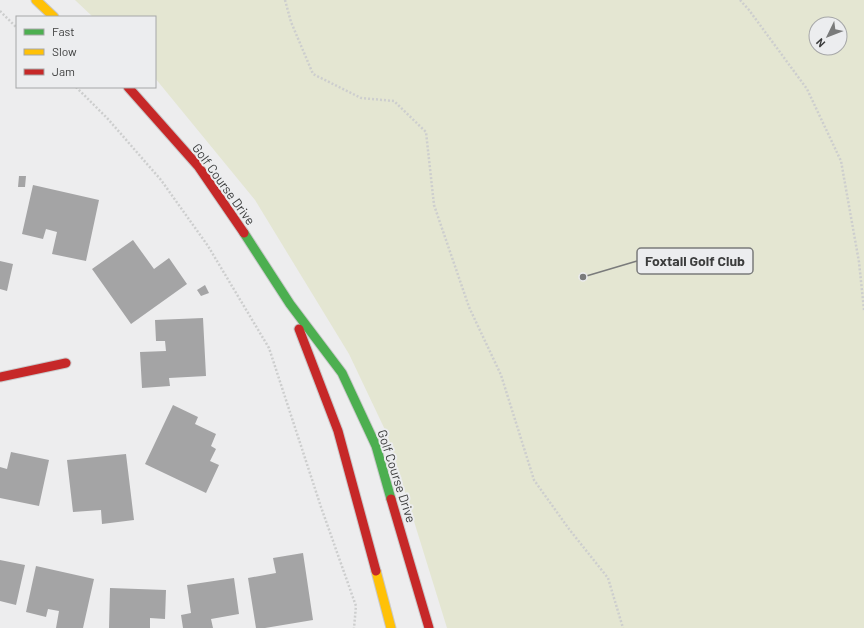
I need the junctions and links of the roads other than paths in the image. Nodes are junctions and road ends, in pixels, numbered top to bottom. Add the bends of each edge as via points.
1 (36, 0) edge
2 (53, 16) edge
3 (129, 88) edge
4 (290, 304) junction
5 (66, 363) dead end
6 (0, 377) edge
7 (391, 628) edge
8 (429, 628) edge

1 - 2 street
3 - 4 street, Golf Course Drive via 198,166
4 - 7 street, Golf Course Drive via 338,431
4 - 8 street, Golf Course Drive via 342,374 376,446
5 - 6 street

